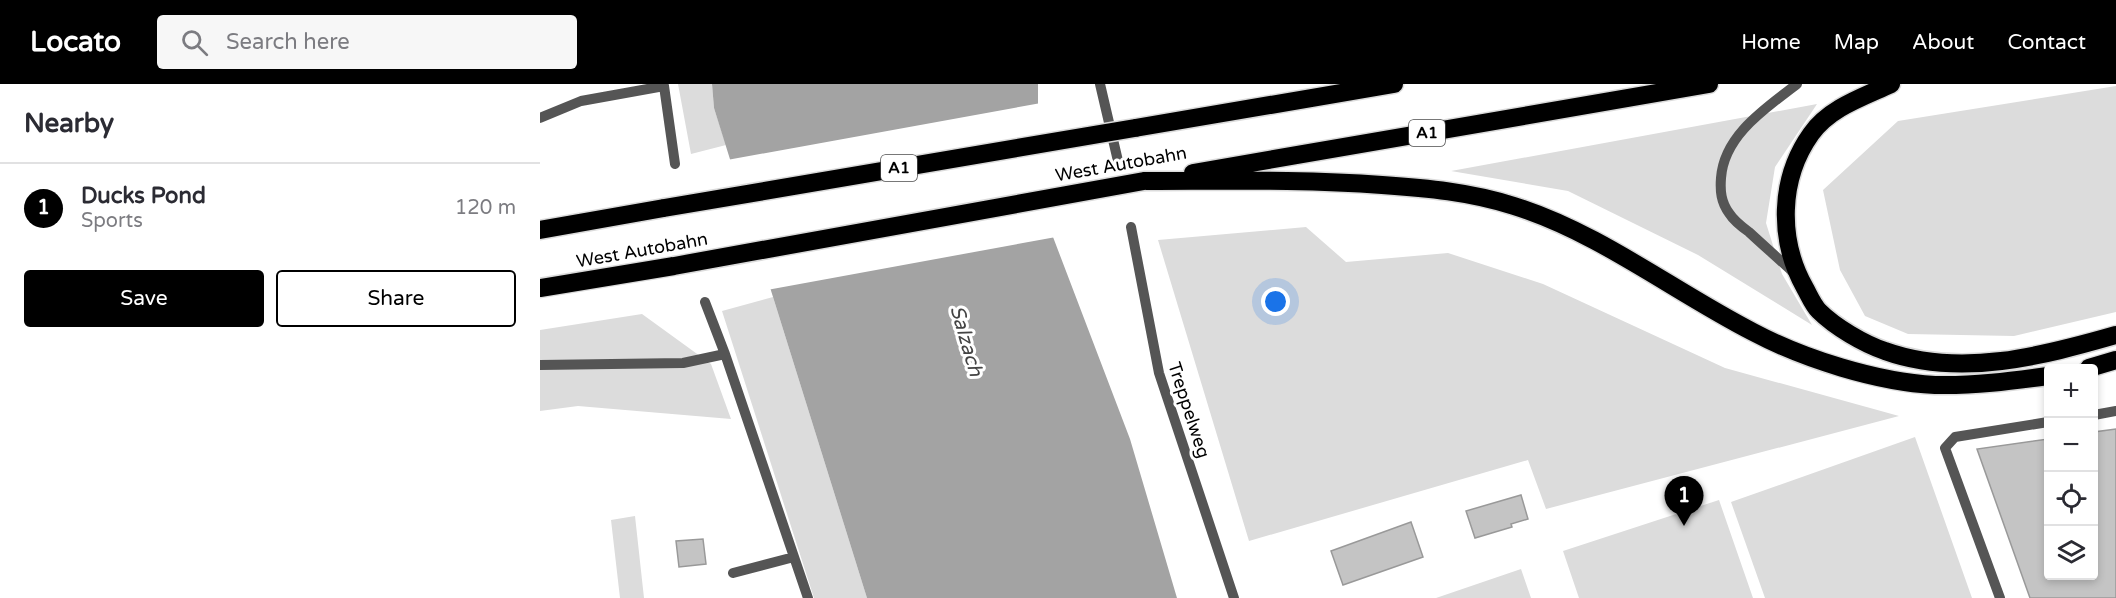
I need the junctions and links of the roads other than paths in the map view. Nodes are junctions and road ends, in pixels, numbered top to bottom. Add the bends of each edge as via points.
1 (1100, 84) edge
2 (1394, 84) edge
3 (1709, 84) edge
4 (1797, 84) edge
5 (1891, 84) edge
6 (663, 85) edge
7 (540, 118) edge
8 (1118, 161) dead end
9 (675, 164) dead end
10 (1144, 181) junction
11 (1131, 227) dead end
12 (540, 230) edge
13 (1799, 277) junction
14 (540, 288) edge
15 (705, 302) dead end
16 (2116, 335) edge
17 (725, 354) junction
18 (2116, 360) edge
19 (540, 365) edge
20 (2098, 366) edge
21 (2044, 377) edge
22 (2116, 411) edge
23 (2098, 414) edge
24 (2044, 423) edge
25 (794, 557) junction
26 (733, 573) dead end
27 (808, 598) edge
28 (1234, 598) edge
29 (2000, 598) edge

1 - 8 lane
2 - 12 highway, West Autobahn / A1, bridge
3 - 10 highway, West Autobahn / A1
4 - 13 lane via 1733,142 1721,174 1720,190 1730,216
5 - 13 highway via 1838,109 1811,132 1791,169 1785,204 1788,243
6 - 7 lane via 581,101
6 - 9 lane
10 - 14 highway, West Autobahn / A1, bridge
10 - 21 highway via 1336,181 1427,188 1483,198 1556,221 1754,333 1838,368 1933,384 1978,385
11 - 28 lane, Treppelweg via 1159,373
13 - 16 highway via 1818,310 1854,337 1919,360 1962,364 1998,361 2055,353
15 - 17 lane
17 - 19 lane via 683,363
17 - 25 lane
18 - 20 highway
22 - 23 lane
24 - 29 lane via 1955,437 1945,448
25 - 26 lane
25 - 27 lane

